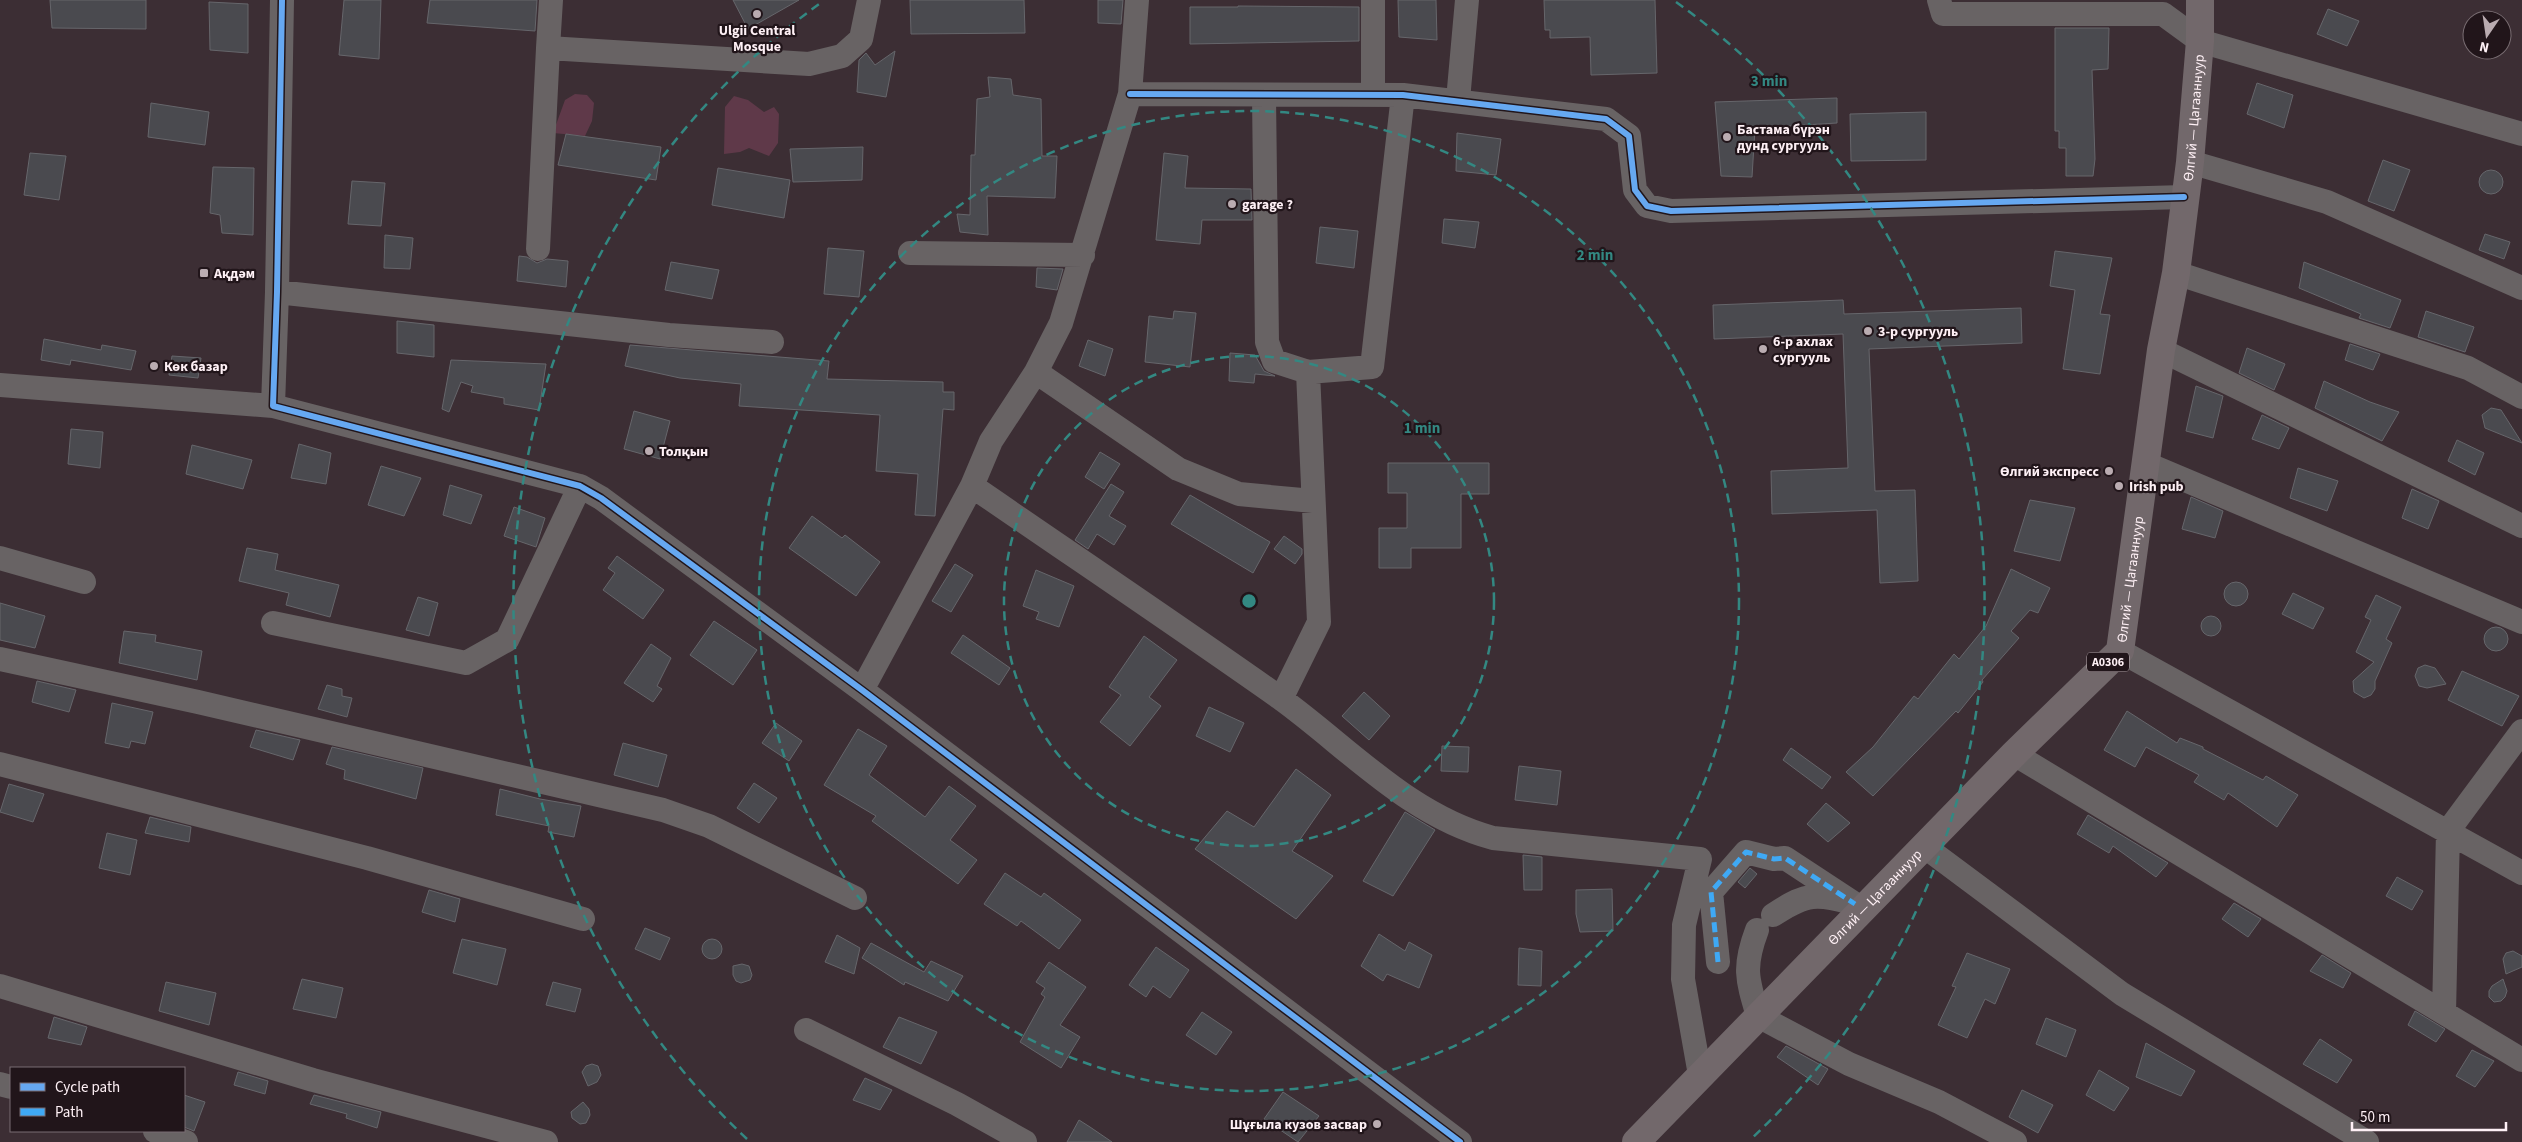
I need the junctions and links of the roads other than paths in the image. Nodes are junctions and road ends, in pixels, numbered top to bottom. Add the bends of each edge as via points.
1 (282, 0) edge
2 (551, 0) edge
3 (869, 0) edge
4 (1137, 0) edge
5 (1374, 0) edge
6 (1467, 0) edge
7 (1939, 0) edge
8 (2200, 0) edge
9 (2200, 40) junction
10 (548, 48) junction
11 (1130, 94) junction
12 (1373, 95) junction
13 (1403, 95) junction
14 (1264, 96) junction
15 (1458, 100) junction
16 (2522, 134) edge
17 (2190, 162) junction
18 (2184, 197) junction
19 (538, 249) dead end
20 (910, 253) dead end
21 (1082, 255) junction
22 (2176, 273) junction
23 (2522, 288) edge
24 (277, 292) junction
25 (772, 342) dead end
26 (2161, 350) junction
27 (1036, 372) junction
28 (1308, 372) junction
29 (0, 385) edge
30 (2522, 398) edge
31 (272, 406) junction
32 (2147, 464) junction
33 (580, 486) junction
34 (972, 486) junction
35 (1313, 502) junction
36 (2522, 526) edge
37 (0, 558) edge
38 (84, 582) dead end
39 (2522, 622) edge
40 (273, 623) dead end
41 (2120, 651) junction
42 (0, 659) edge
43 (862, 690) junction
44 (1281, 699) junction
45 (2522, 730) edge
46 (2014, 754) junction
47 (0, 764) edge
48 (2448, 831) junction
49 (1925, 847) junction
50 (2522, 874) edge
51 (855, 898) dead end
52 (1860, 905) junction
53 (583, 919) dead end
54 (1718, 962) dead end
55 (0, 986) edge
56 (2444, 1013) junction
57 (1758, 1016) junction
58 (806, 1030) dead end
59 (2522, 1060) edge
60 (1700, 1075) junction
61 (158, 1132) edge
62 (186, 1142) edge
63 (546, 1142) edge
64 (1025, 1142) edge
65 (1460, 1142) edge
66 (1636, 1142) edge
67 (2015, 1142) edge
68 (2367, 1142) edge

1 - 24 street
2 - 10 street
3 - 10 street via 861,40 842,56 808,64
4 - 11 street
5 - 12 street
6 - 15 street
7 - 9 street via 1943,14 2163,14
8 - 9 highway, Өлгий — Цагааннуур / A0306
9 - 16 street
9 - 17 highway, Өлгий — Цагааннуур / A0306
10 - 19 street
11 - 14 street
11 - 21 street
12 - 13 street
12 - 14 street
13 - 15 street
13 - 28 street via 1372,367
14 - 28 street via 1267,342 1274,361
15 - 18 street via 1606,118 1629,136 1634,190 1647,206 1670,211
17 - 18 highway, Өлгий — Цагааннуур / A0306
17 - 23 street via 2327,202
18 - 22 highway, Өлгий — Цагааннуур / A0306
20 - 21 street
21 - 27 street via 1061,322
22 - 26 highway, Өлгий — Цагааннуур / A0306
22 - 30 street via 2468,368
24 - 25 street via 669,335
24 - 31 street
26 - 32 highway, Өлгий — Цагааннуур / A0306
26 - 36 street
27 - 34 street via 991,441
27 - 35 street via 1178,469 1239,494
28 - 35 street
29 - 31 street
31 - 33 street
32 - 39 street
32 - 41 highway, Өлгий — Цагааннуур / A0306
33 - 40 street via 507,640 466,663
33 - 43 street via 601,498
34 - 43 street
34 - 44 street
35 - 44 street via 1318,622
37 - 38 street
41 - 46 highway, Өлгий — Цагааннуур / A0306
41 - 48 street
42 - 51 street via 663,810 709,826
43 - 65 street
44 - 60 street via 1411,801 1464,830 1493,838 1700,859 1684,925 1683,979
45 - 48 street
46 - 49 highway, Өлгий — Цагааннуур / A0306
46 - 56 street
47 - 53 street via 367,858
48 - 50 street
48 - 56 street
49 - 52 highway, Өлгий — Цагааннуур / A0306
49 - 68 street via 2122,994
52 - 54 street via 1785,858 1774,859 1746,852 1711,892
52 - 57 highway, Өлгий — Цагааннуур / A0306
52 - 57 street via 1824,896 1796,900 1765,922 1748,955 1748,984
55 - 63 street via 313,1080
56 - 59 street
57 - 60 highway, Өлгий — Цагааннуур / A0306
57 - 67 street via 1849,1064 1939,1102
58 - 64 street via 958,1104
60 - 66 highway, Өлгий — Цагааннуур / A0306
61 - 62 street

